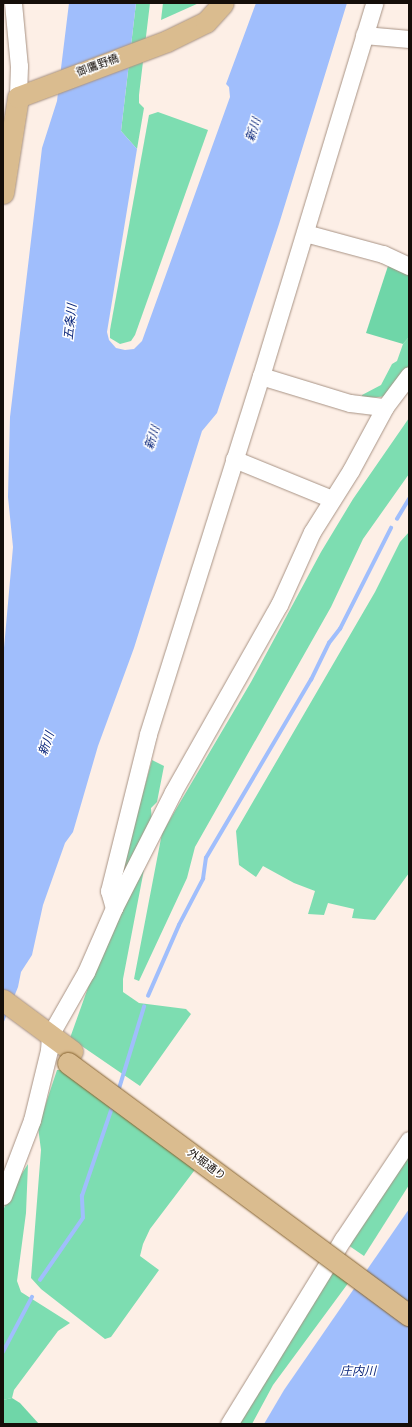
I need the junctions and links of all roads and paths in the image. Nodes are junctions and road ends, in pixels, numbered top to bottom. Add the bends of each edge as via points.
1 (3, 3) edge
2 (13, 3) edge
3 (223, 3) edge
4 (374, 3) edge
5 (15, 20) junction
6 (364, 35) junction
7 (409, 39) edge
8 (24, 94) junction
9 (4, 186) edge
10 (305, 232) junction
11 (409, 266) edge
12 (409, 375) edge
13 (261, 376) junction
14 (384, 407) junction
15 (234, 459) junction
16 (332, 499) junction
17 (114, 908) junction
18 (3, 1000) edge
19 (3, 1014) edge
20 (31, 1028) junction
21 (49, 1043) junction
22 (70, 1057) junction
23 (409, 1140) edge
24 (3, 1196) edge
25 (409, 1300) edge
26 (409, 1315) edge
27 (229, 1424) edge

1 - 5 street
2 - 5 street
3 - 8 main road, 御鷹野橋 via 206,22 167,41
4 - 6 street
5 - 8 street
6 - 7 street
6 - 10 street
8 - 9 main road
10 - 11 street via 383,254
10 - 13 street
12 - 14 street
13 - 14 street via 323,396
13 - 15 street
14 - 16 street via 351,470
15 - 16 street
15 - 17 street via 148,734 109,891
16 - 17 street via 312,532 279,605 173,792
17 - 21 street via 86,972
18 - 20 main road, 外堀通り
19 - 20 main road, 外堀通り
20 - 21 main road, 外堀通り
21 - 22 main road, 外堀通り
21 - 24 street via 32,1120
22 - 25 main road, 外堀通り
22 - 26 main road, 外堀通り, bridge
23 - 27 street via 343,1239

